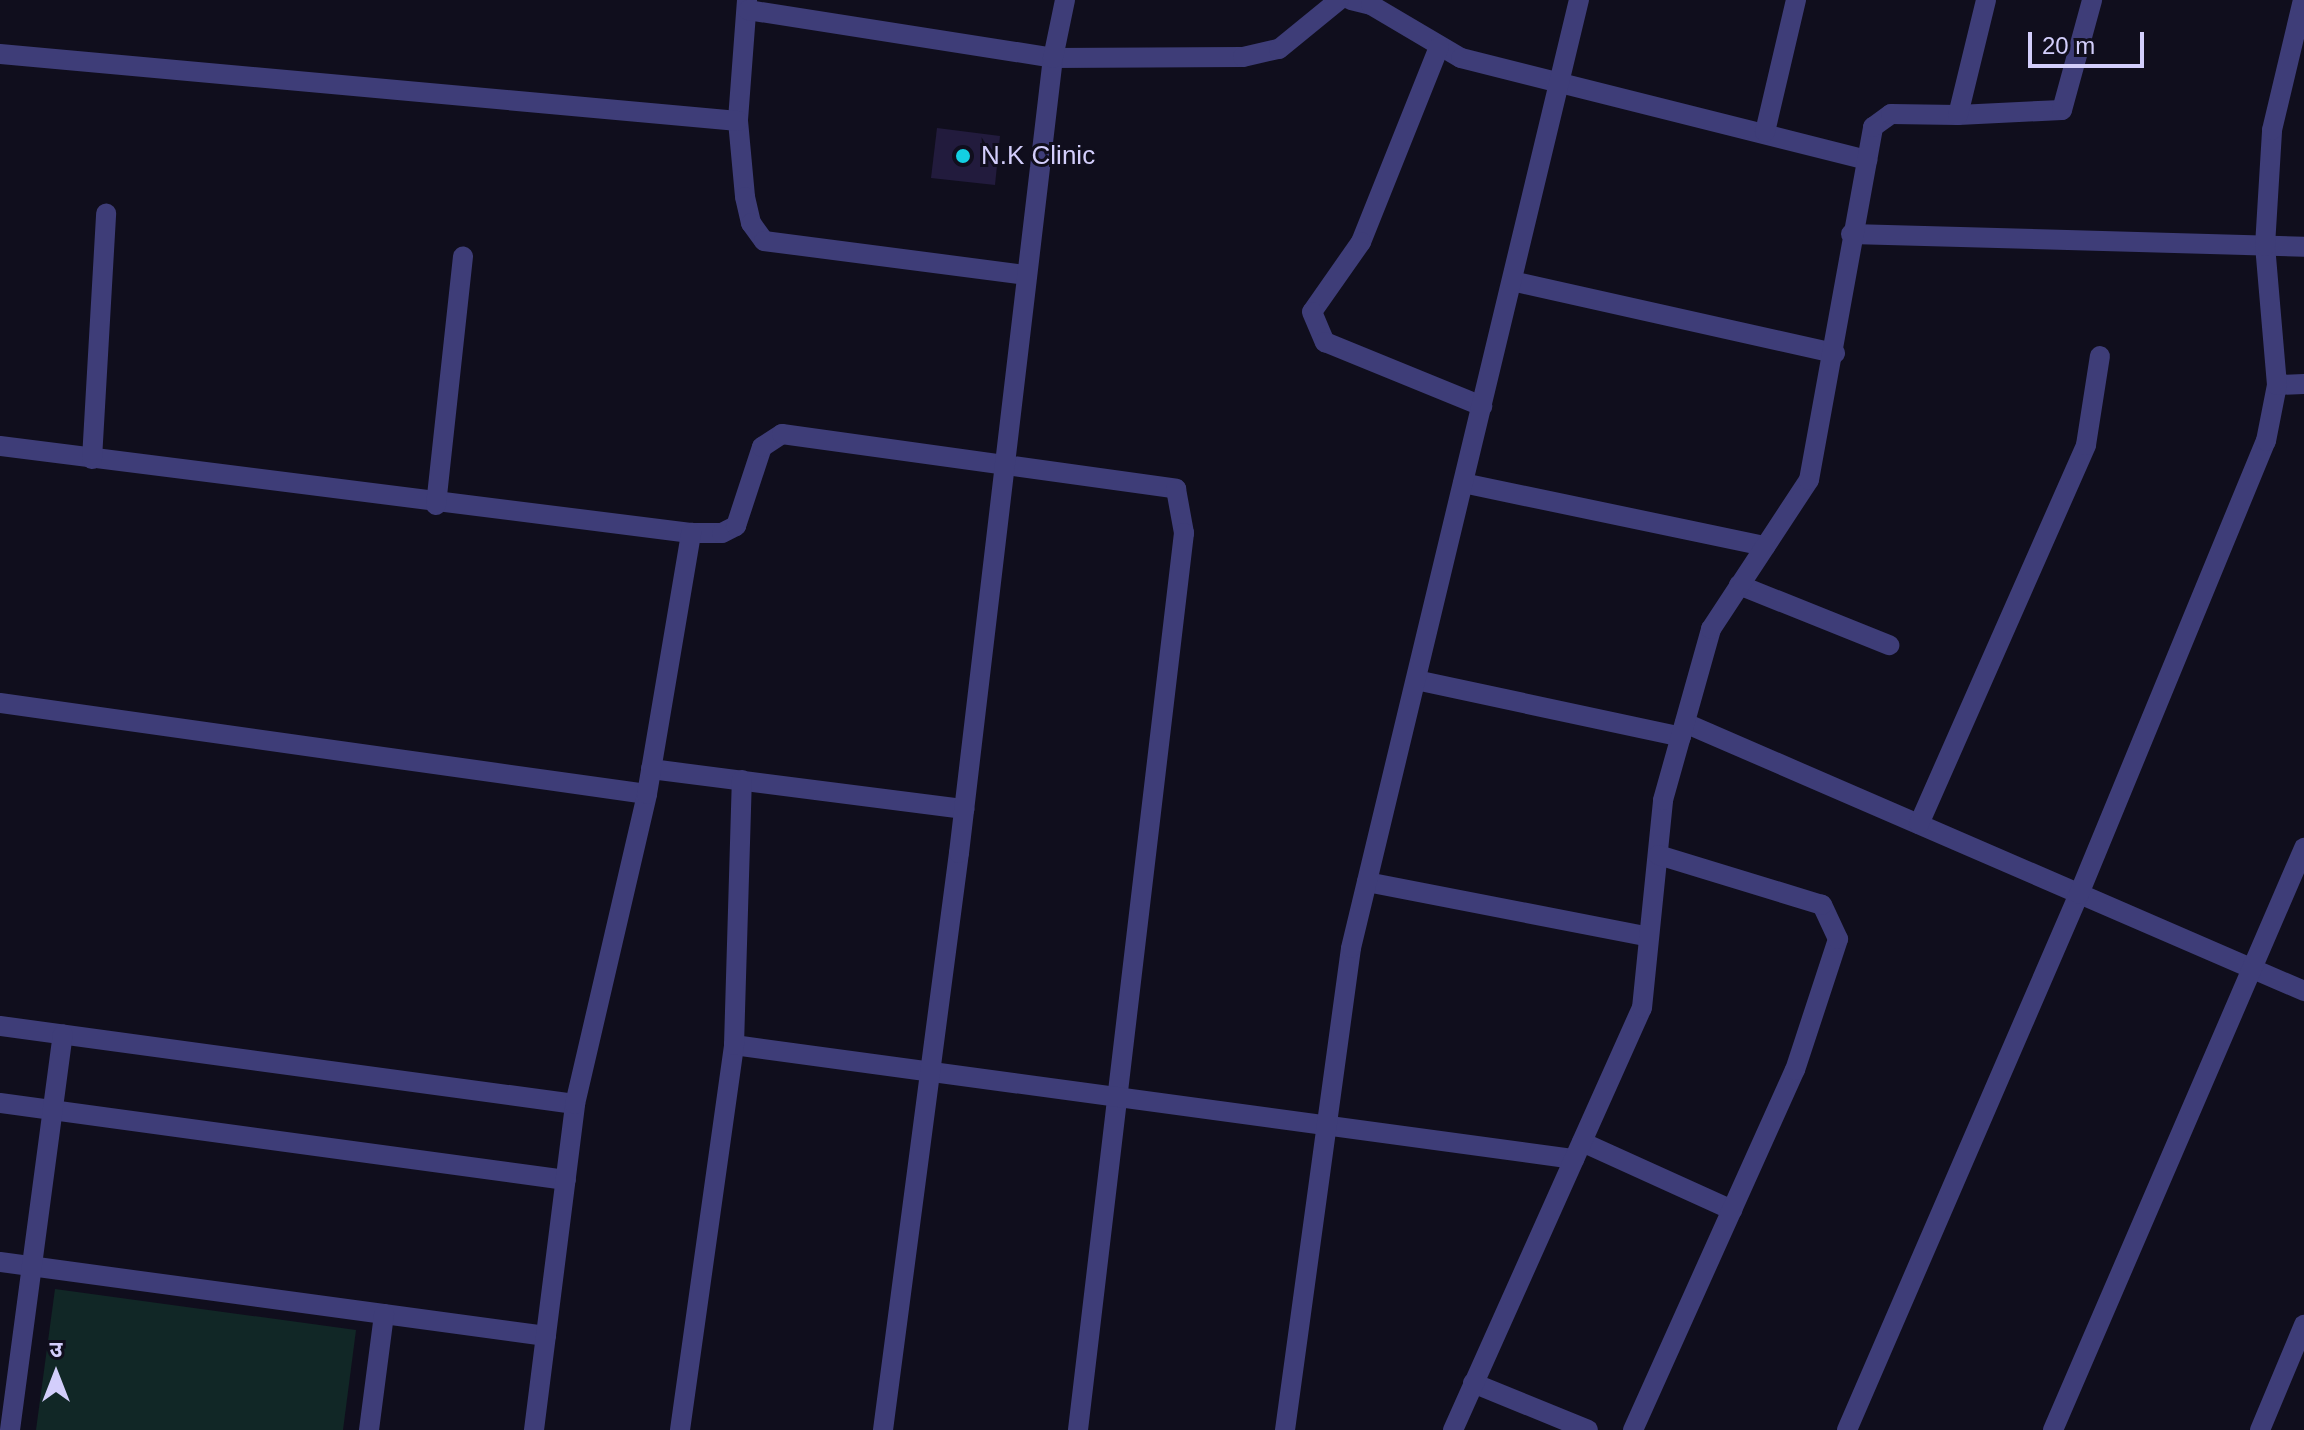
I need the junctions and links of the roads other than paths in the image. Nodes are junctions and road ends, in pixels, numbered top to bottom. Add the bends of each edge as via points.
1 (1065, 0) edge
2 (1339, 0) edge
3 (1351, 0) edge
4 (1579, 0) edge
5 (1796, 0) edge
6 (1986, 0) edge
7 (2092, 0) edge
8 (2303, 0) edge
9 (748, 5) edge
10 (1439, 47) junction
11 (0, 54) edge
12 (1053, 58) junction
13 (1560, 80) junction
14 (1958, 115) junction
15 (738, 121) junction
16 (1765, 132) junction
17 (1867, 160) junction
18 (106, 213) dead end
19 (1851, 234) junction
20 (2265, 246) junction
21 (2304, 247) edge
22 (463, 256) dead end
23 (1027, 275) junction
24 (1512, 281) junction
25 (1835, 353) junction
26 (2100, 356) dead end
27 (2304, 384) edge
28 (2277, 385) junction
29 (1482, 406) junction
30 (0, 446) edge
31 (92, 459) junction
32 (1005, 467) junction
33 (1463, 483) junction
34 (436, 505) junction
35 (691, 533) junction
36 (1765, 546) junction
37 (1739, 585) junction
38 (1889, 645) dead end
39 (1416, 680) junction
40 (0, 703) edge
41 (1683, 730) junction
42 (651, 769) junction
43 (742, 780) junction
44 (647, 794) junction
45 (964, 809) junction
46 (1919, 824) junction
47 (2304, 848) edge
48 (1658, 855) junction
49 (1367, 882) junction
50 (2079, 894) junction
51 (1649, 937) junction
52 (2253, 969) junction
53 (2304, 991) edge
54 (0, 1026) edge
55 (63, 1035) junction
56 (734, 1045) junction
57 (930, 1072) junction
58 (1119, 1097) junction
59 (0, 1103) edge
60 (575, 1104) junction
61 (53, 1110) junction
62 (1327, 1125) junction
63 (1578, 1150) junction
64 (566, 1180) junction
65 (1732, 1210) junction
66 (0, 1262) edge
67 (32, 1267) junction
68 (384, 1314) junction
69 (2304, 1325) edge
70 (546, 1336) junction
71 (1473, 1383) junction
72 (10, 1430) edge
73 (369, 1430) edge
74 (534, 1430) edge
75 (680, 1430) edge
76 (883, 1430) edge
77 (1078, 1430) edge
78 (1285, 1430) edge
79 (1453, 1430) edge
80 (1588, 1430) edge
81 (1633, 1430) edge
82 (1847, 1430) edge
83 (2053, 1430) edge
84 (2260, 1430) edge

1 - 12 street
2 - 12 street via 1279,49 1243,57
3 - 10 street via 1395,18
4 - 13 street
5 - 16 street
6 - 14 street
7 - 14 street via 2062,110
8 - 20 street via 2272,130
9 - 12 street
9 - 15 street
10 - 13 street via 1461,58
10 - 29 street via 1361,242 1312,312 1325,342
11 - 15 street
12 - 23 street
13 - 16 street
13 - 24 street
14 - 17 street via 1891,114 1880,119
15 - 23 street via 745,197 751,223 764,241
16 - 17 street
17 - 19 street
18 - 31 street
19 - 20 street
19 - 25 street
20 - 21 street
20 - 28 street
22 - 34 street
23 - 32 street
24 - 25 street
24 - 29 street
25 - 36 street via 1809,480
26 - 46 street via 2086,445
27 - 28 street
28 - 50 street via 2266,441
29 - 33 street
30 - 31 street
31 - 34 street
32 - 35 street via 782,434 762,447 736,526 722,533
32 - 45 street
32 - 58 street via 1160,483 1176,489 1183,507
33 - 36 street
33 - 39 street
34 - 35 street
35 - 42 street
36 - 37 street
37 - 38 street
37 - 41 street via 1711,629
39 - 41 street
39 - 49 street
40 - 44 street
41 - 46 street
41 - 48 street via 1663,800
42 - 43 street
42 - 44 street
43 - 45 street
43 - 56 street
44 - 60 street
45 - 57 street
46 - 50 street
47 - 52 street
48 - 51 street
48 - 65 street via 1822,905 1838,939 1795,1070
49 - 51 street
49 - 62 street via 1351,948
50 - 52 street
50 - 82 street
51 - 63 street via 1642,1008
52 - 53 street
52 - 83 street
54 - 55 street
55 - 60 street
55 - 61 street
56 - 57 street
56 - 75 street
57 - 58 street
57 - 76 street
58 - 62 street
58 - 77 street
59 - 61 street
60 - 64 street
61 - 64 street
61 - 67 street
62 - 63 street
62 - 78 street
63 - 65 street
63 - 71 street
64 - 70 street
65 - 81 street
66 - 67 street
67 - 68 street
67 - 72 street
68 - 70 street
68 - 73 street
69 - 84 street
70 - 74 street
71 - 79 street
71 - 80 street

